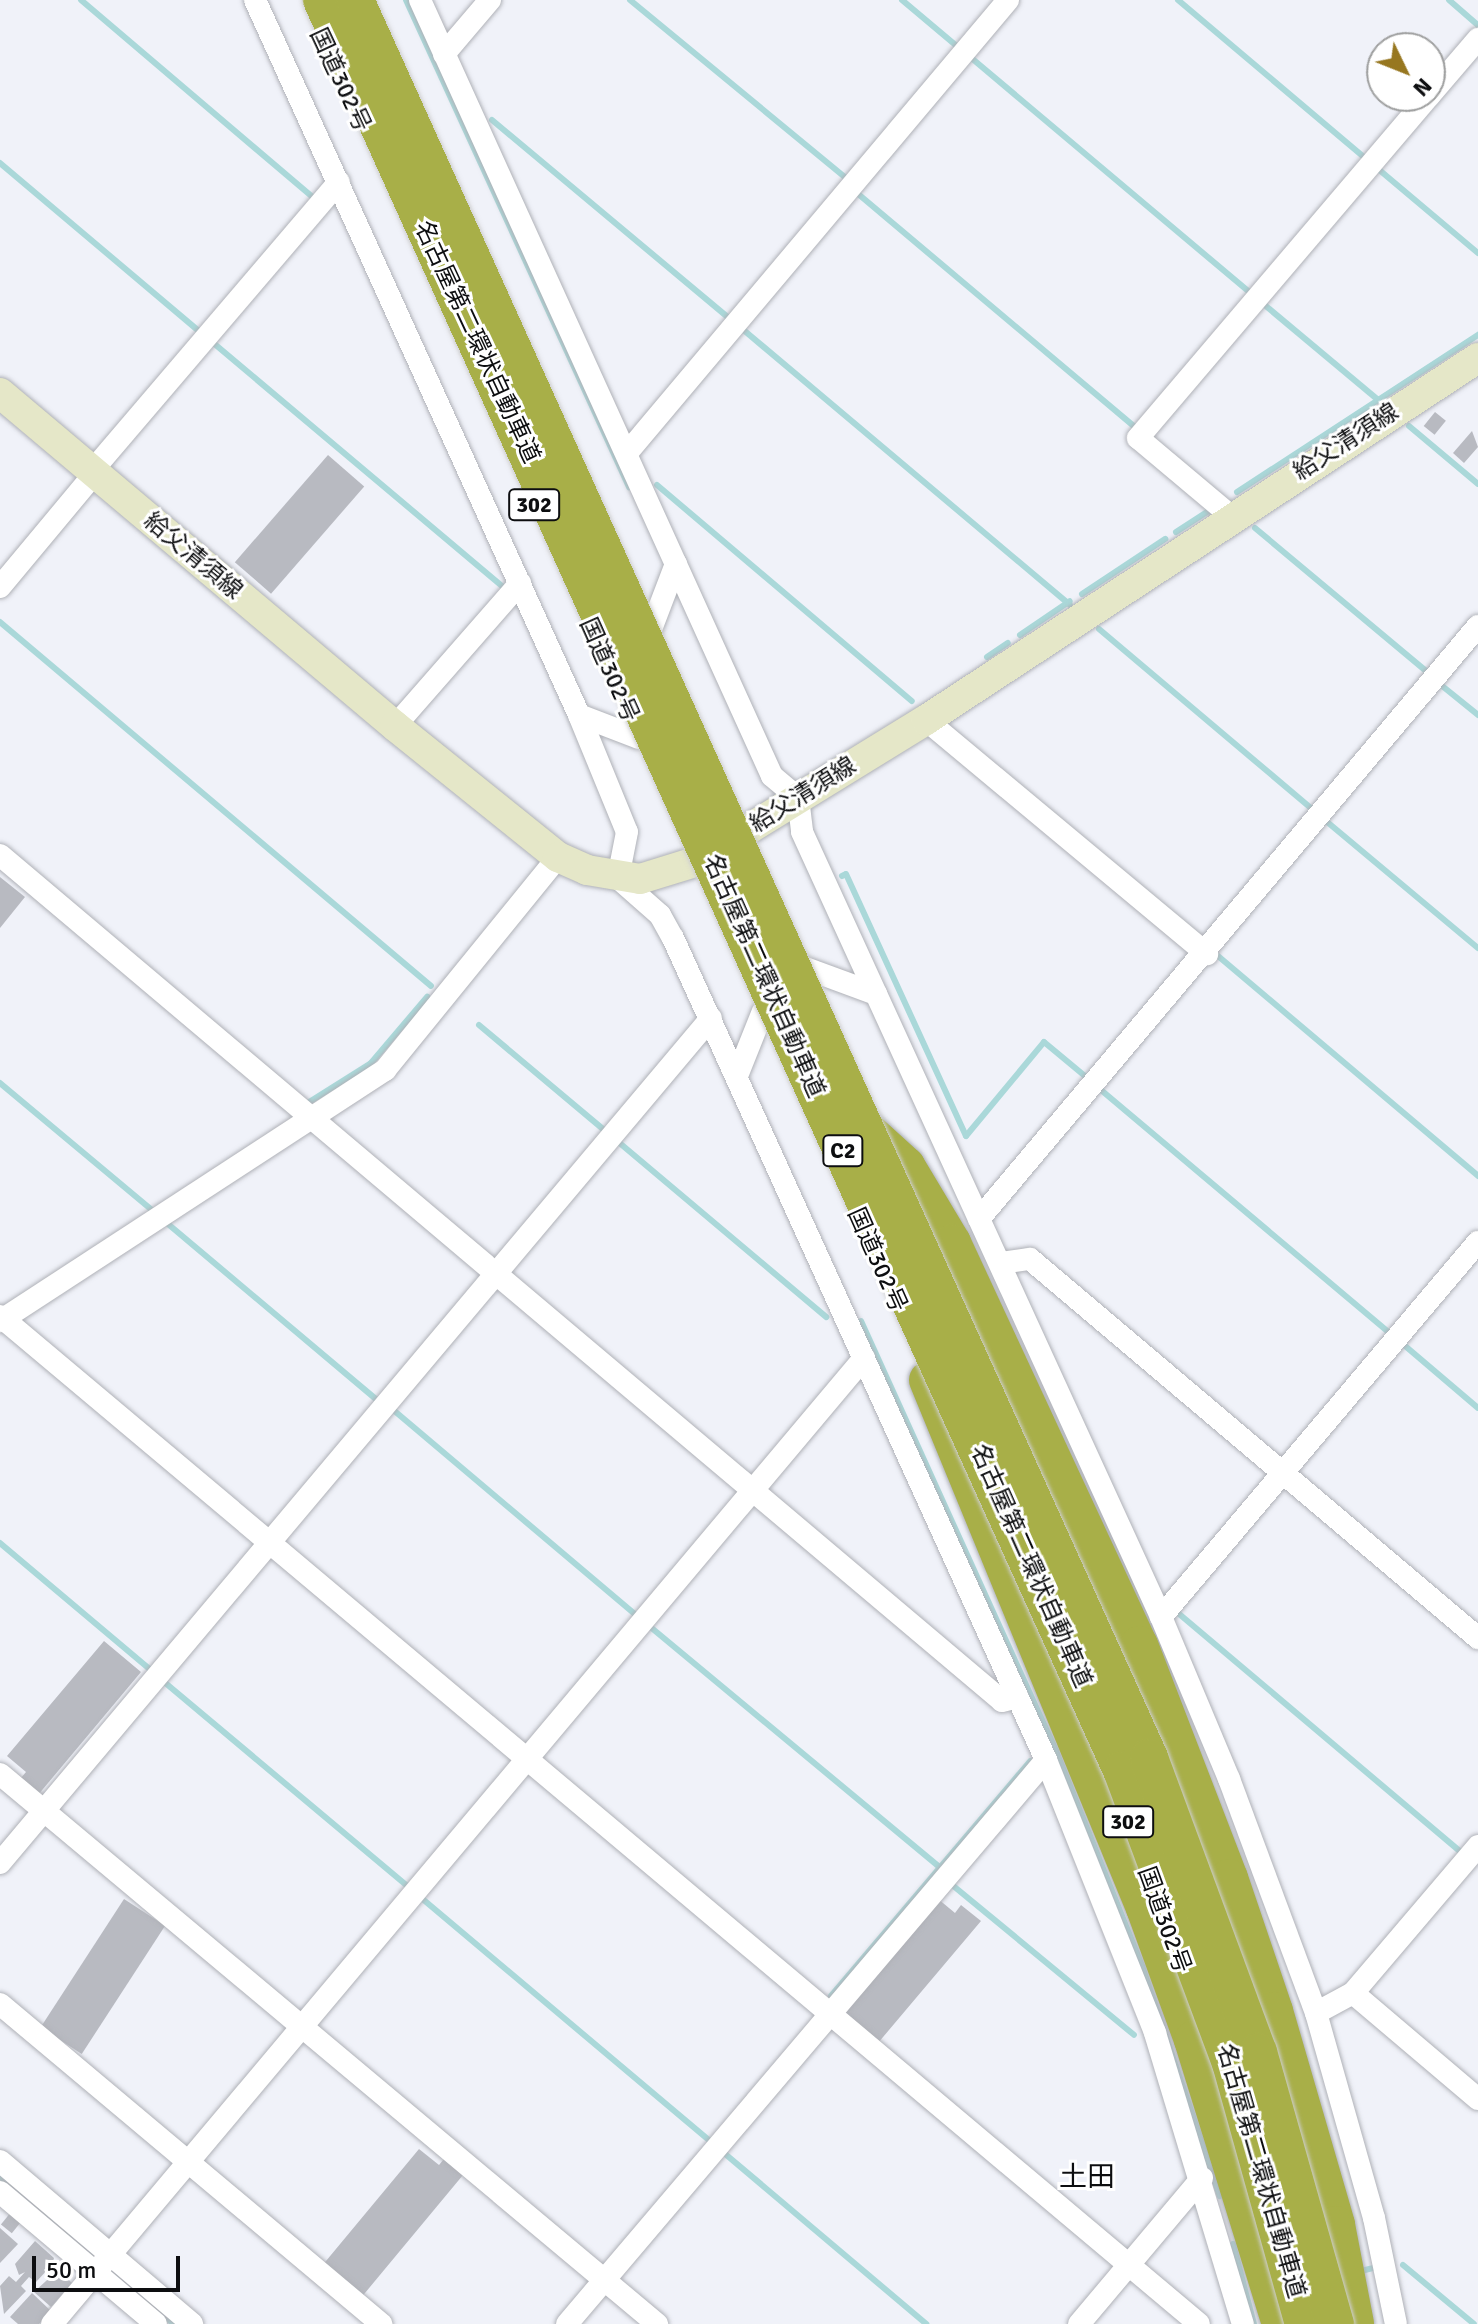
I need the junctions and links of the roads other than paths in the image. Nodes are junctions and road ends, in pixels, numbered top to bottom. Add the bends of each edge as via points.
1 (255, 0) edge
2 (304, 0) edge
3 (322, 0) edge
4 (355, 0) edge
5 (420, 0) edge
6 (490, 0) edge
7 (1008, 0) edge
8 (1478, 39) edge
9 (444, 54) junction
10 (1446, 76) edge
11 (1415, 112) edge
12 (339, 182) junction
13 (1478, 358) edge
14 (0, 393) edge
15 (627, 453) junction
16 (94, 472) junction
17 (1231, 516) junction
18 (676, 564) junction
19 (520, 583) junction
20 (0, 587) edge
21 (1478, 626) edge
22 (623, 703) junction
23 (579, 715) junction
24 (926, 720) junction
25 (395, 726) junction
26 (639, 738) junction
27 (798, 798) junction
28 (0, 855) edge
29 (558, 857) junction
30 (695, 862) junction
31 (618, 878) junction
32 (731, 941) junction
33 (1207, 954) junction
34 (876, 994) junction
35 (763, 1011) junction
36 (711, 1018) junction
37 (737, 1076) junction
38 (794, 1076) junction
39 (313, 1120) junction
40 (979, 1219) junction
41 (1478, 1242) edge
42 (1000, 1263) junction
43 (496, 1274) junction
44 (1, 1319) edge
45 (913, 1340) junction
46 (864, 1358) junction
47 (1283, 1473) junction
48 (752, 1490) junction
49 (271, 1542) junction
50 (1150, 1631) junction
51 (1478, 1638) edge
52 (1018, 1697) junction
53 (527, 1756) junction
54 (1046, 1760) junction
55 (0, 1774) edge
56 (44, 1811) junction
57 (1478, 1846) edge
58 (0, 1863) edge
59 (1353, 1993) junction
60 (0, 2004) edge
61 (1316, 2013) junction
62 (830, 2014) junction
63 (299, 2026) junction
64 (1478, 2099) edge
65 (0, 2161) edge
66 (186, 2161) junction
67 (1202, 2178) junction
68 (0, 2192) edge
69 (108, 2253) junction
70 (1129, 2265) junction
71 (94, 2271) junction
72 (605, 2280) junction
73 (52, 2324) edge
74 (156, 2324) edge
75 (192, 2324) edge
76 (381, 2324) edge
77 (567, 2324) edge
78 (657, 2324) edge
79 (1079, 2324) edge
80 (1199, 2324) edge
81 (1243, 2324) edge
82 (1281, 2324) edge
83 (1292, 2324) edge
84 (1304, 2324) edge
85 (1335, 2324) edge
86 (1355, 2324) edge
87 (1396, 2324) edge

1 - 12 street
2 - 22 highway, 国道302号 / 302
3 - 84 highway, 名古屋第二環状自動車道 / C2, bridge via 1122,1770 1231,2063
4 - 85 highway, 名古屋第二環状自動車道 / C2, bridge via 1149,1758 1258,2052
5 - 9 street
6 - 9 street
7 - 15 street
8 - 10 street
9 - 15 street
11 - 17 street via 1138,438
12 - 16 street
12 - 19 street
13 - 17 main road, 給父清須線
14 - 16 main road, 給父清須線
15 - 18 street
16 - 20 street
16 - 25 main road, 給父清須線
17 - 24 main road, 給父清須線
18 - 22 street
18 - 27 street via 772,776
19 - 23 street
19 - 25 street
21 - 33 street
22 - 26 highway, 国道302号 / 302
23 - 26 street
23 - 31 street via 627,832
24 - 27 main road, 給父清須線
24 - 33 street
25 - 29 main road, 給父清須線
26 - 30 highway, 国道302号 / 302
27 - 30 main road, 給父清須線
27 - 34 street via 802,832
28 - 39 street
29 - 31 main road, 給父清須線
29 - 39 street via 385,1070
30 - 31 main road, 給父清須線 via 663,876
30 - 32 highway, 国道302号 / 302
31 - 36 street via 660,915
32 - 34 street
32 - 35 highway, 国道302号 / 302
33 - 40 street
34 - 40 street
35 - 37 street
35 - 38 highway, 国道302号 / 302
36 - 37 street
36 - 43 street
37 - 46 street
38 - 45 highway, 国道302号 / 302
38 - 50 highway via 876,1136 918,1183
39 - 43 street
39 - 44 street
40 - 42 street
41 - 47 street
42 - 47 street via 1030,1259
42 - 50 street
43 - 48 street
43 - 49 street
44 - 49 street
45 - 82 highway via 979,1513 1088,1761 1145,1908 1193,2040
45 - 83 highway, 国道302号 / 302 via 1108,1769 1219,2076
46 - 48 street
46 - 52 street
47 - 50 street
47 - 51 street
48 - 52 street via 1002,1701
48 - 53 street
49 - 53 street
49 - 56 street
50 - 61 street via 1229,1779
50 - 86 highway via 1274,2011 1336,2225
52 - 54 street
53 - 62 street
53 - 63 street
54 - 62 street
54 - 67 street via 1104,1896
55 - 56 street
56 - 58 street
56 - 63 street
57 - 59 street
59 - 61 street
59 - 64 street
60 - 66 street
61 - 87 street via 1374,2218
62 - 70 street
62 - 72 street
63 - 66 street
63 - 72 street
65 - 69 street
66 - 69 street
66 - 76 street
67 - 70 street
67 - 81 street
68 - 71 street
69 - 71 street
69 - 75 street
70 - 79 street
70 - 80 street
71 - 73 street
71 - 74 street
72 - 77 street
72 - 78 street

